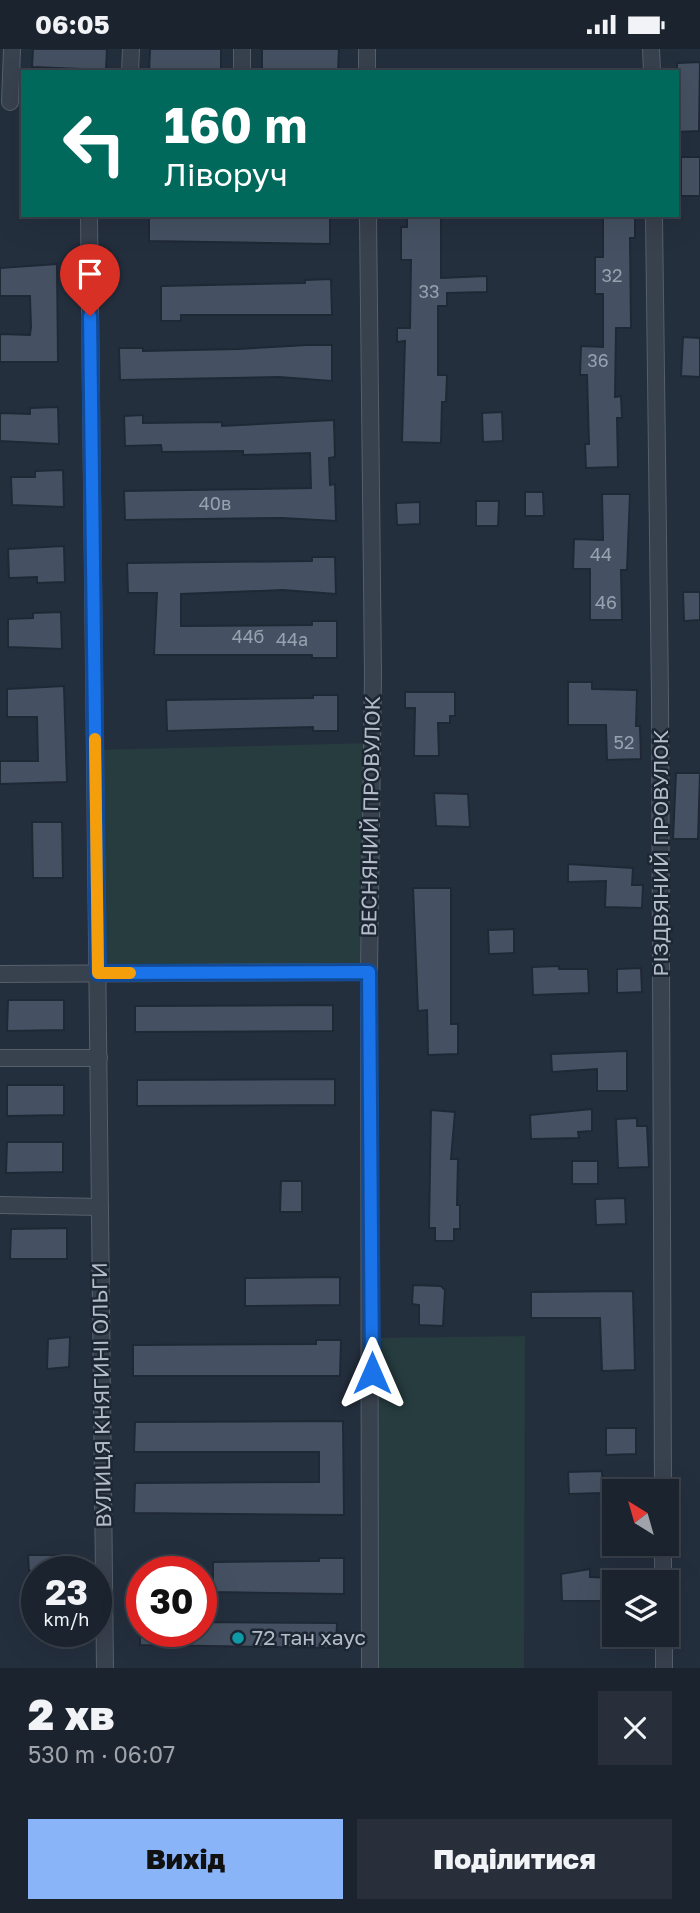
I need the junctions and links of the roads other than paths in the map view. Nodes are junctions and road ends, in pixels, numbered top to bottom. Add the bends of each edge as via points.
1 (12, 49) edge
2 (131, 49) edge
3 (243, 49) edge
4 (367, 49) edge
5 (652, 49) edge
6 (130, 70) edge
7 (242, 70) edge
8 (367, 70) edge
9 (652, 70) edge
10 (11, 102) edge
11 (89, 217) edge
12 (368, 217) edge
13 (654, 217) edge
14 (369, 972) junction
15 (98, 973) junction
16 (0, 974) edge
17 (0, 1058) edge
18 (99, 1058) junction
19 (0, 1205) edge
20 (100, 1207) junction
21 (663, 1479) edge
22 (664, 1647) edge
23 (105, 1668) edge
24 (370, 1668) edge
25 (664, 1668) edge

1 - 10 street
2 - 6 street
3 - 7 street
4 - 8 street
5 - 9 street
11 - 15 street
12 - 14 street, ВЕСНЯНИЙ ПРОВУЛОК via 373,675
13 - 21 street, РІЗДВЯНИЙ ПРОВУЛОК
14 - 15 street
14 - 24 street, ВЕСНЯНИЙ ПРОВУЛОК
15 - 16 street
15 - 18 street
17 - 18 street
18 - 20 street
19 - 20 street
20 - 23 street
22 - 25 street

